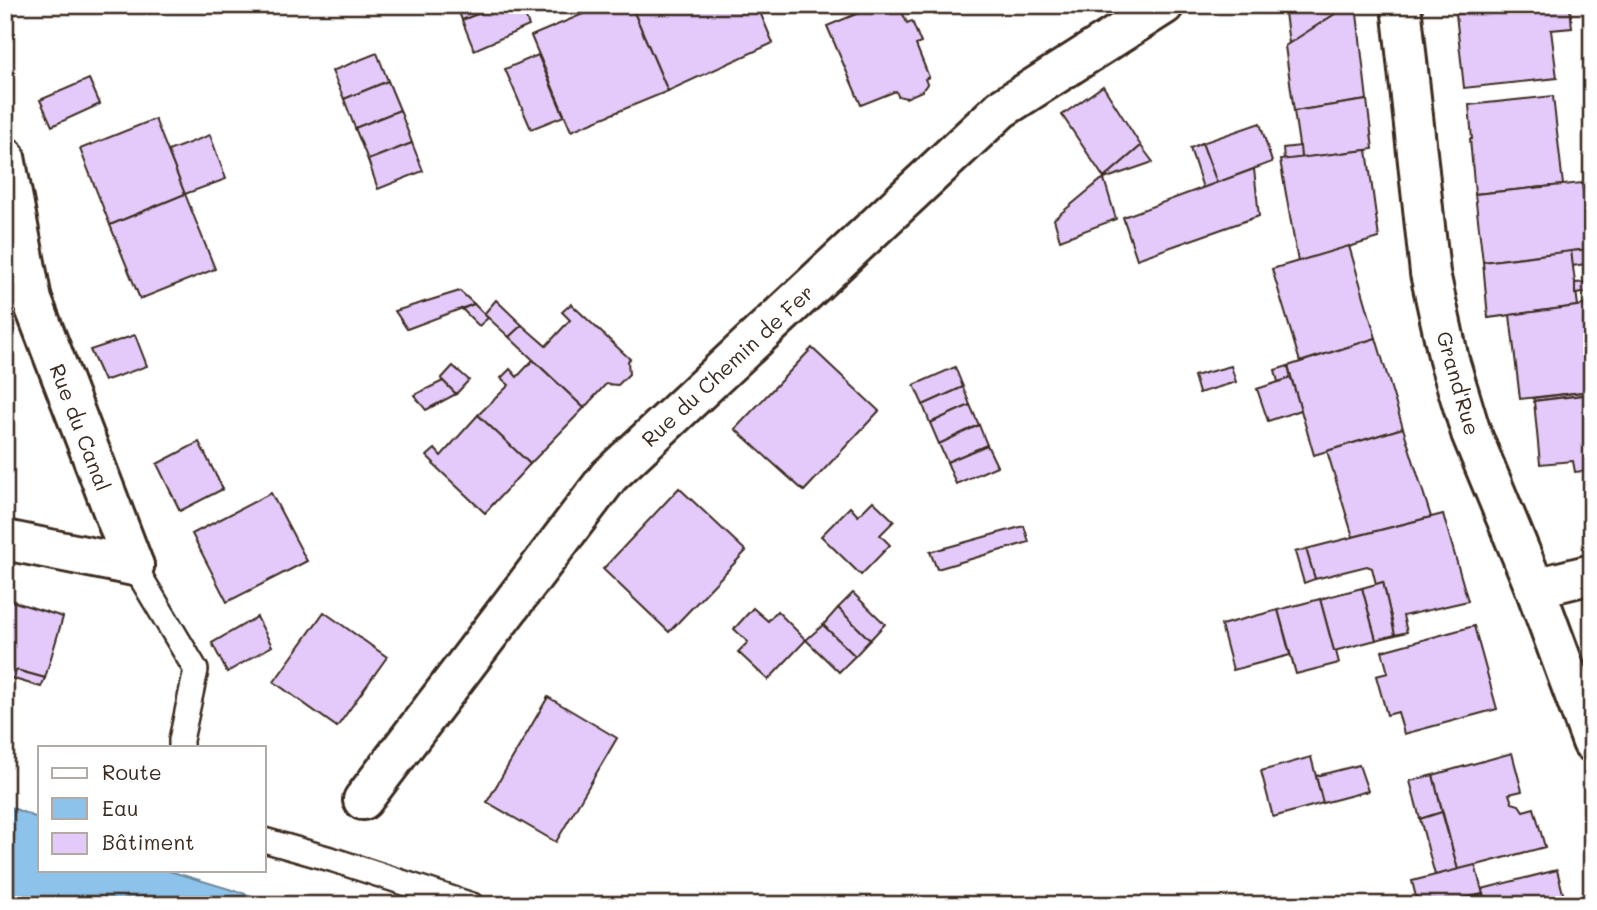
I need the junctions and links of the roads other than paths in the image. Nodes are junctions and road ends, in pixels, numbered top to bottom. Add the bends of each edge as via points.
1 (1164, 5) edge
2 (1401, 5) edge
3 (5, 157) edge
4 (5, 540) edge
5 (134, 566) junction
6 (1592, 574) edge
7 (1535, 588) junction
8 (1592, 742) edge
9 (181, 746) edge
10 (363, 800) dead end
11 (266, 841) edge
12 (472, 905) edge

1 - 10 street, Rue du Chemin de Fer via 1001,109 609,476
2 - 7 street, Grand'Rue via 1430,273 1449,360 1471,433
3 - 5 street, Rue du Canal via 32,300
4 - 5 street
5 - 9 lane via 196,670
6 - 7 street
7 - 8 street, Grand'Rue
11 - 12 lane

